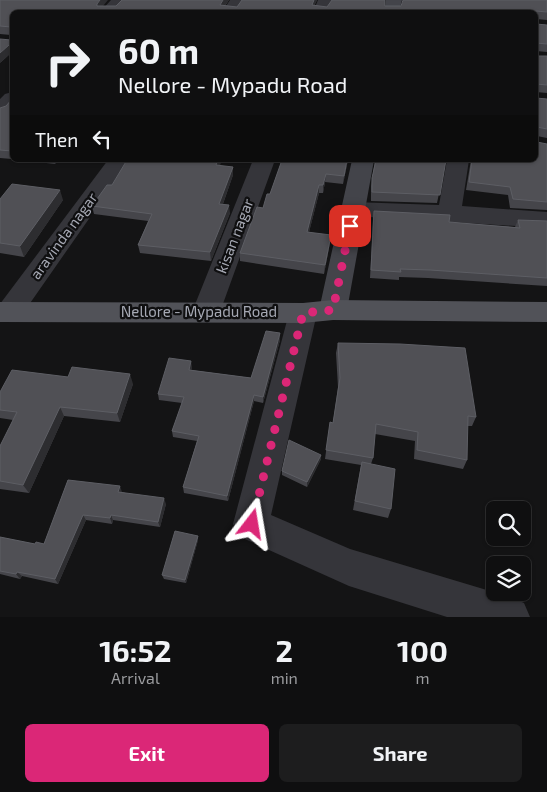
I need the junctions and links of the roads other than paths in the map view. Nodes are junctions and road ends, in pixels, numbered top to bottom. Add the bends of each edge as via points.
1 (120, 0) edge
2 (109, 10) edge
3 (10, 100) edge
4 (0, 110) edge
5 (118, 162) edge
6 (263, 162) edge
7 (363, 162) edge
8 (458, 162) edge
9 (353, 209) junction
10 (449, 213) junction
11 (547, 220) edge
12 (318, 311) junction
13 (5, 312) edge
14 (206, 312) junction
15 (547, 312) edge
16 (510, 617) edge

1 - 2 street
3 - 4 street
5 - 13 street, aravinda nagar
6 - 14 street, kisan nagar
7 - 9 street
8 - 10 street
9 - 10 street
9 - 12 street
10 - 11 street
12 - 14 main road, Nellore - Mypadu Road
12 - 15 main road, Nellore - Mypadu Road
12 - 16 street via 252,524 349,568
13 - 14 main road, Nellore - Mypadu Road

